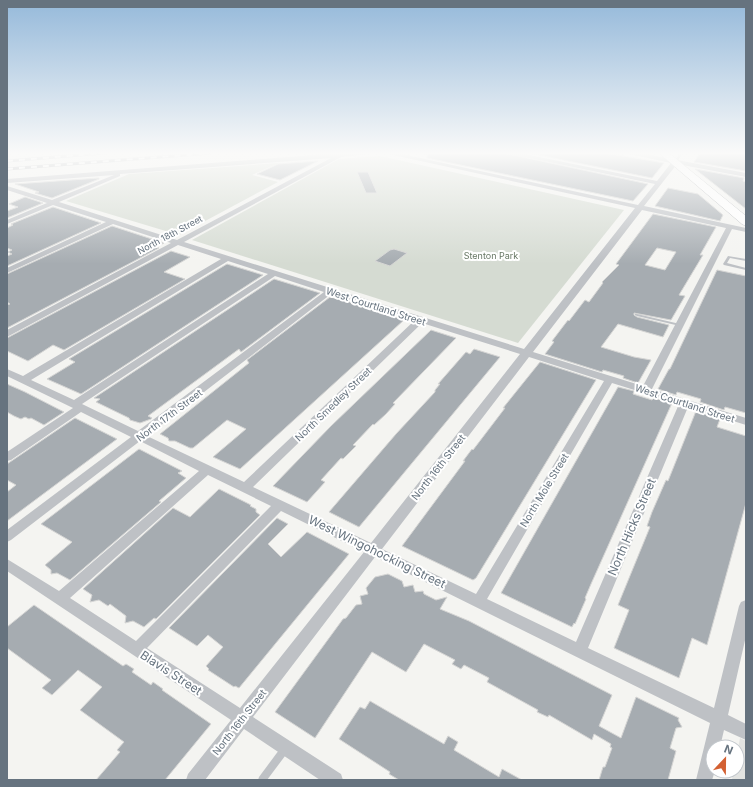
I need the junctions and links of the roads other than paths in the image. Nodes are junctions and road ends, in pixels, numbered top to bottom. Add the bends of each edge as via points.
1 (12, 190) edge
2 (85, 190) edge
3 (276, 190) edge
4 (555, 190) edge
5 (654, 190) edge
6 (708, 190) edge
7 (54, 203) junction
8 (640, 208) junction
9 (7, 222) edge
10 (112, 222) junction
11 (746, 222) edge
12 (730, 227) junction
13 (746, 230) edge
14 (178, 242) junction
15 (228, 258) junction
16 (746, 260) edge
17 (746, 269) edge
18 (7, 271) edge
19 (274, 273) junction
20 (330, 291) junction
21 (637, 314) dead end
22 (420, 320) junction
23 (680, 325) junction
24 (7, 334) edge
25 (526, 352) junction
26 (7, 372) edge
27 (610, 379) junction
28 (23, 380) junction
29 (646, 390) junction
30 (685, 402) junction
31 (78, 407) junction
32 (746, 422) edge
33 (140, 437) junction
34 (7, 457) edge
35 (207, 470) junction
36 (245, 488) junction
37 (280, 505) junction
38 (7, 537) edge
39 (373, 550) junction
40 (7, 564) edge
41 (60, 599) junction
42 (478, 602) junction
43 (746, 606) edge
44 (136, 650) junction
45 (579, 651) junction
46 (242, 718) junction
47 (719, 719) junction
48 (746, 732) edge
49 (286, 747) junction
50 (332, 779) edge
51 (194, 780) edge
52 (262, 780) edge
53 (704, 780) edge

1 - 7 street, West Courtland Street
2 - 7 street
3 - 14 street, North 18th Street
4 - 8 street
5 - 8 street, North 16th Street
6 - 11 main road
7 - 9 street
7 - 10 street, West Courtland Street
8 - 12 street
8 - 25 street, North 16th Street
10 - 14 street, West Courtland Street
10 - 18 street
12 - 13 street
12 - 23 street
14 - 15 street, West Courtland Street
14 - 24 street, North 18th Street
15 - 19 street, West Courtland Street
15 - 28 street
16 - 17 lane via 729,257 725,264
19 - 20 street, West Courtland Street
19 - 31 street
20 - 22 street, West Courtland Street
20 - 33 street, North 17th Street
21 - 23 lane
22 - 25 street, West Courtland Street
22 - 36 street, North Smedley Street
23 - 29 street
25 - 27 street, West Courtland Street
25 - 39 street, North 16th Street
26 - 28 street, West Wingohocking Street
27 - 29 street, West Courtland Street
27 - 42 street, North Mole Street
28 - 31 street, West Wingohocking Street
29 - 30 street, West Courtland Street
30 - 32 street, West Courtland Street
30 - 45 street, North Hicks Street
31 - 33 street, West Wingohocking Street
31 - 34 street
33 - 35 street, West Wingohocking Street
33 - 38 street, North 17th Street
35 - 36 street, West Wingohocking Street
35 - 41 street
36 - 37 street, West Wingohocking Street
37 - 39 street, West Wingohocking Street
37 - 44 street
39 - 42 street, West Wingohocking Street
39 - 46 street, North 16th Street
40 - 41 street, Blavis Street
41 - 44 street, Blavis Street
42 - 45 street, West Wingohocking Street
43 - 47 street
44 - 46 street, Blavis Street
45 - 47 street, West Wingohocking Street
46 - 49 street, Blavis Street
46 - 51 street, North 16th Street
47 - 48 street, West Wingohocking Street
47 - 53 street
49 - 50 street, Blavis Street
49 - 52 lane

